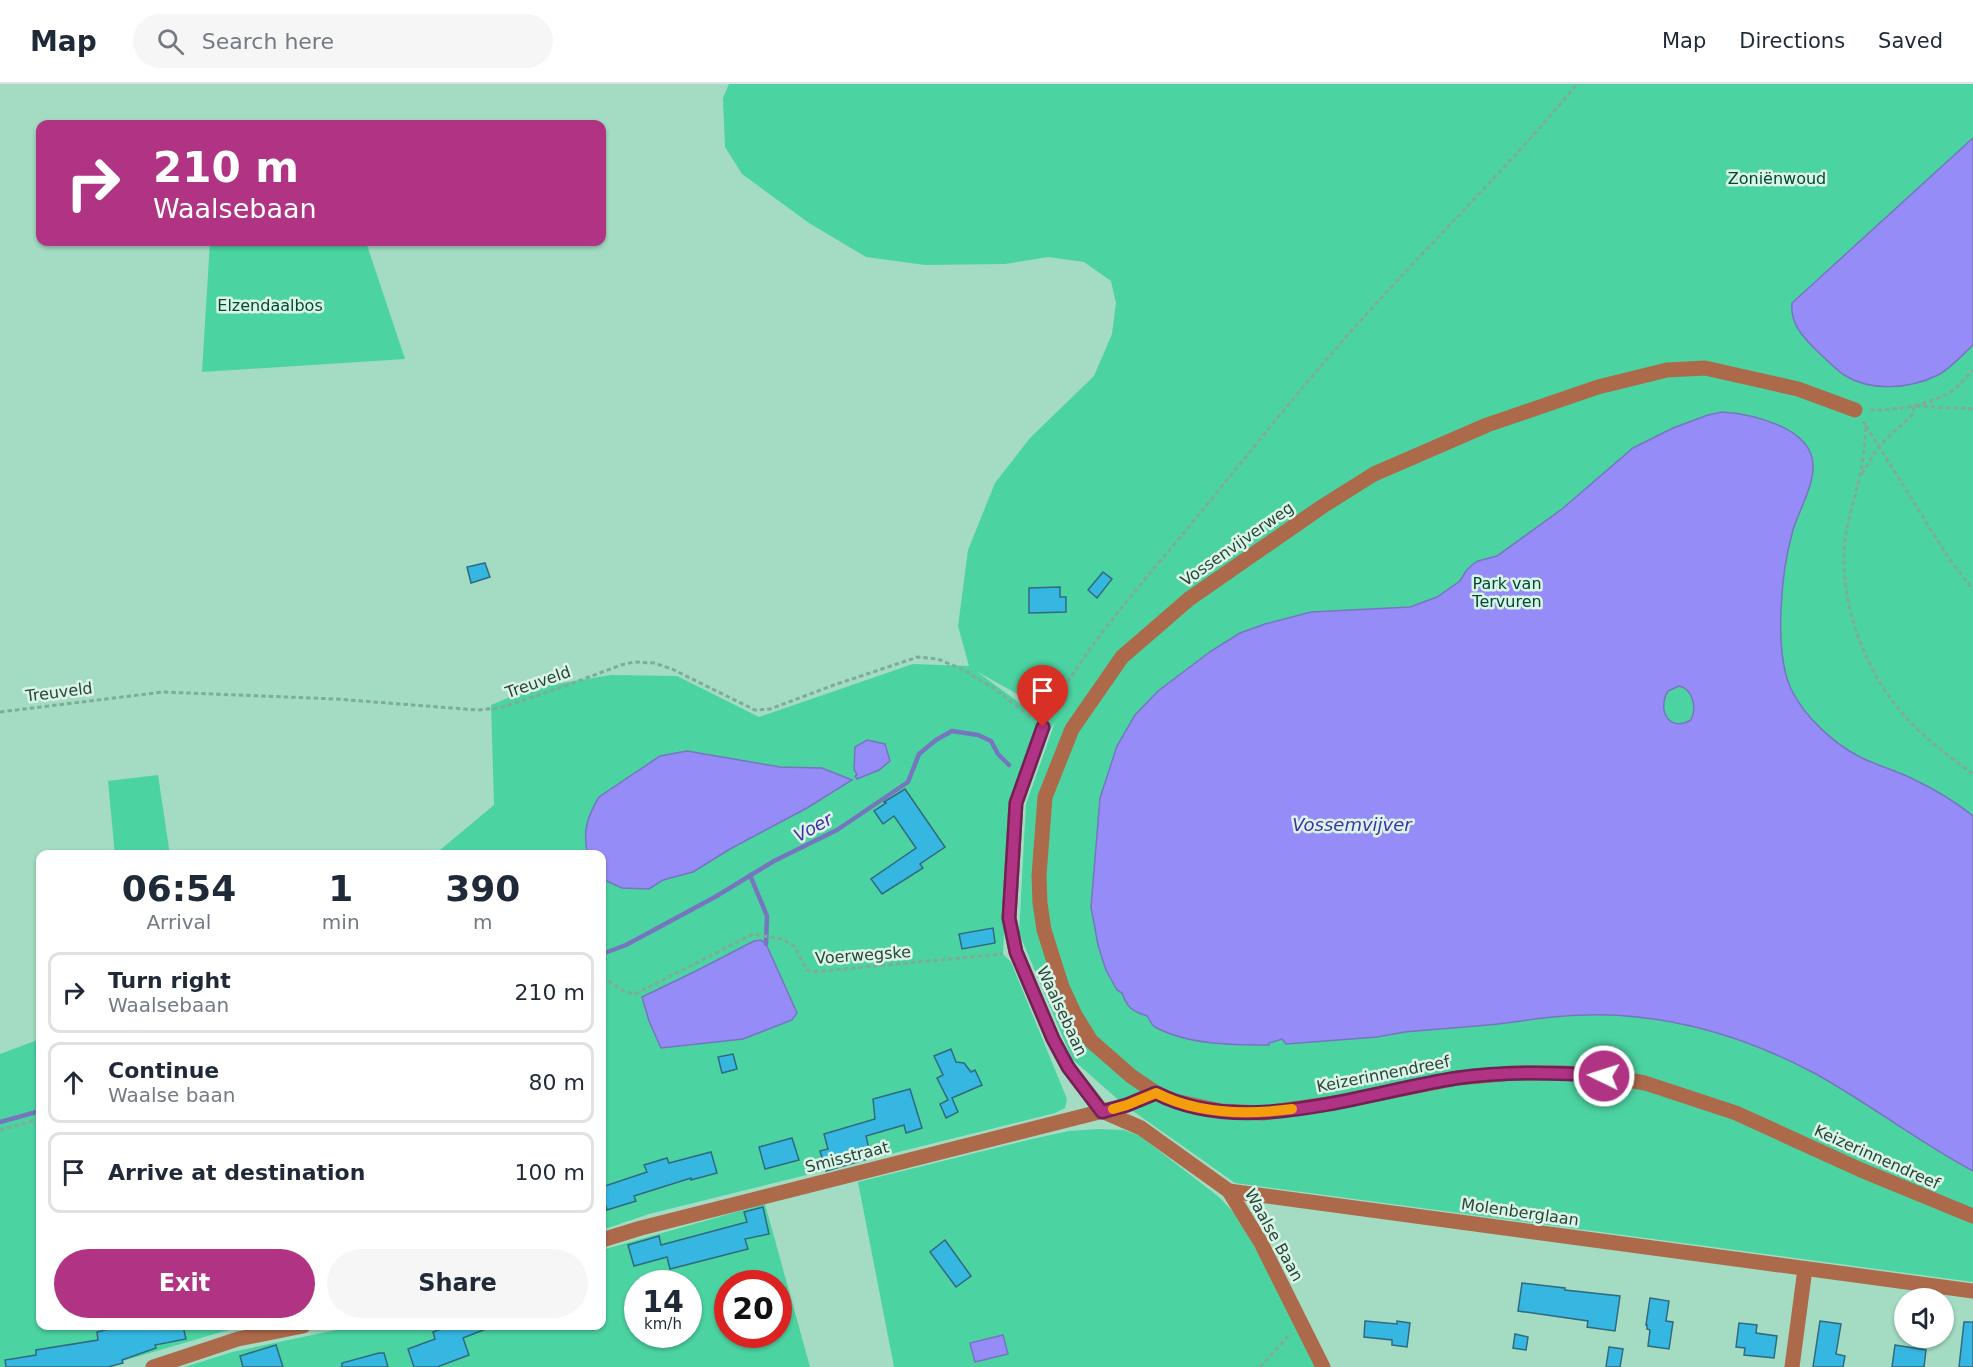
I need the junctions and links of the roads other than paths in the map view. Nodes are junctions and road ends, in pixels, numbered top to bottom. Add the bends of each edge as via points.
1 (1855, 410) road end
2 (1043, 727) road end
3 (1156, 1093) junction
4 (1102, 1112) junction
5 (1230, 1191) junction
6 (1973, 1216) edge
7 (606, 1239) edge
8 (1805, 1269) junction
9 (1973, 1291) edge
10 (281, 1330) edge
11 (153, 1367) edge
12 (1323, 1367) edge
13 (1792, 1367) edge

1 - 3 street, Vossenvijverweg via 1797,388 1705,368 1667,370 1598,387 1487,425 1374,474 1189,599 1122,657 1072,729 1045,797 1040,903 1052,958 1075,1015 1092,1041
2 - 4 street, Waalsebaan via 1016,803 1009,918 1016,952 1053,1039
3 - 4 street
3 - 6 street, Keizerinnendreef via 1221,1111 1263,1113 1458,1078 1514,1073 1604,1076 1645,1083 1736,1113
4 - 5 street, Waalse Baan via 1141,1128
4 - 7 street, Smisstraat
5 - 8 street, Molenberglaan
5 - 12 street, Waalse Baan
8 - 9 street, Molenberglaan
8 - 13 street
10 - 11 street via 238,1338

